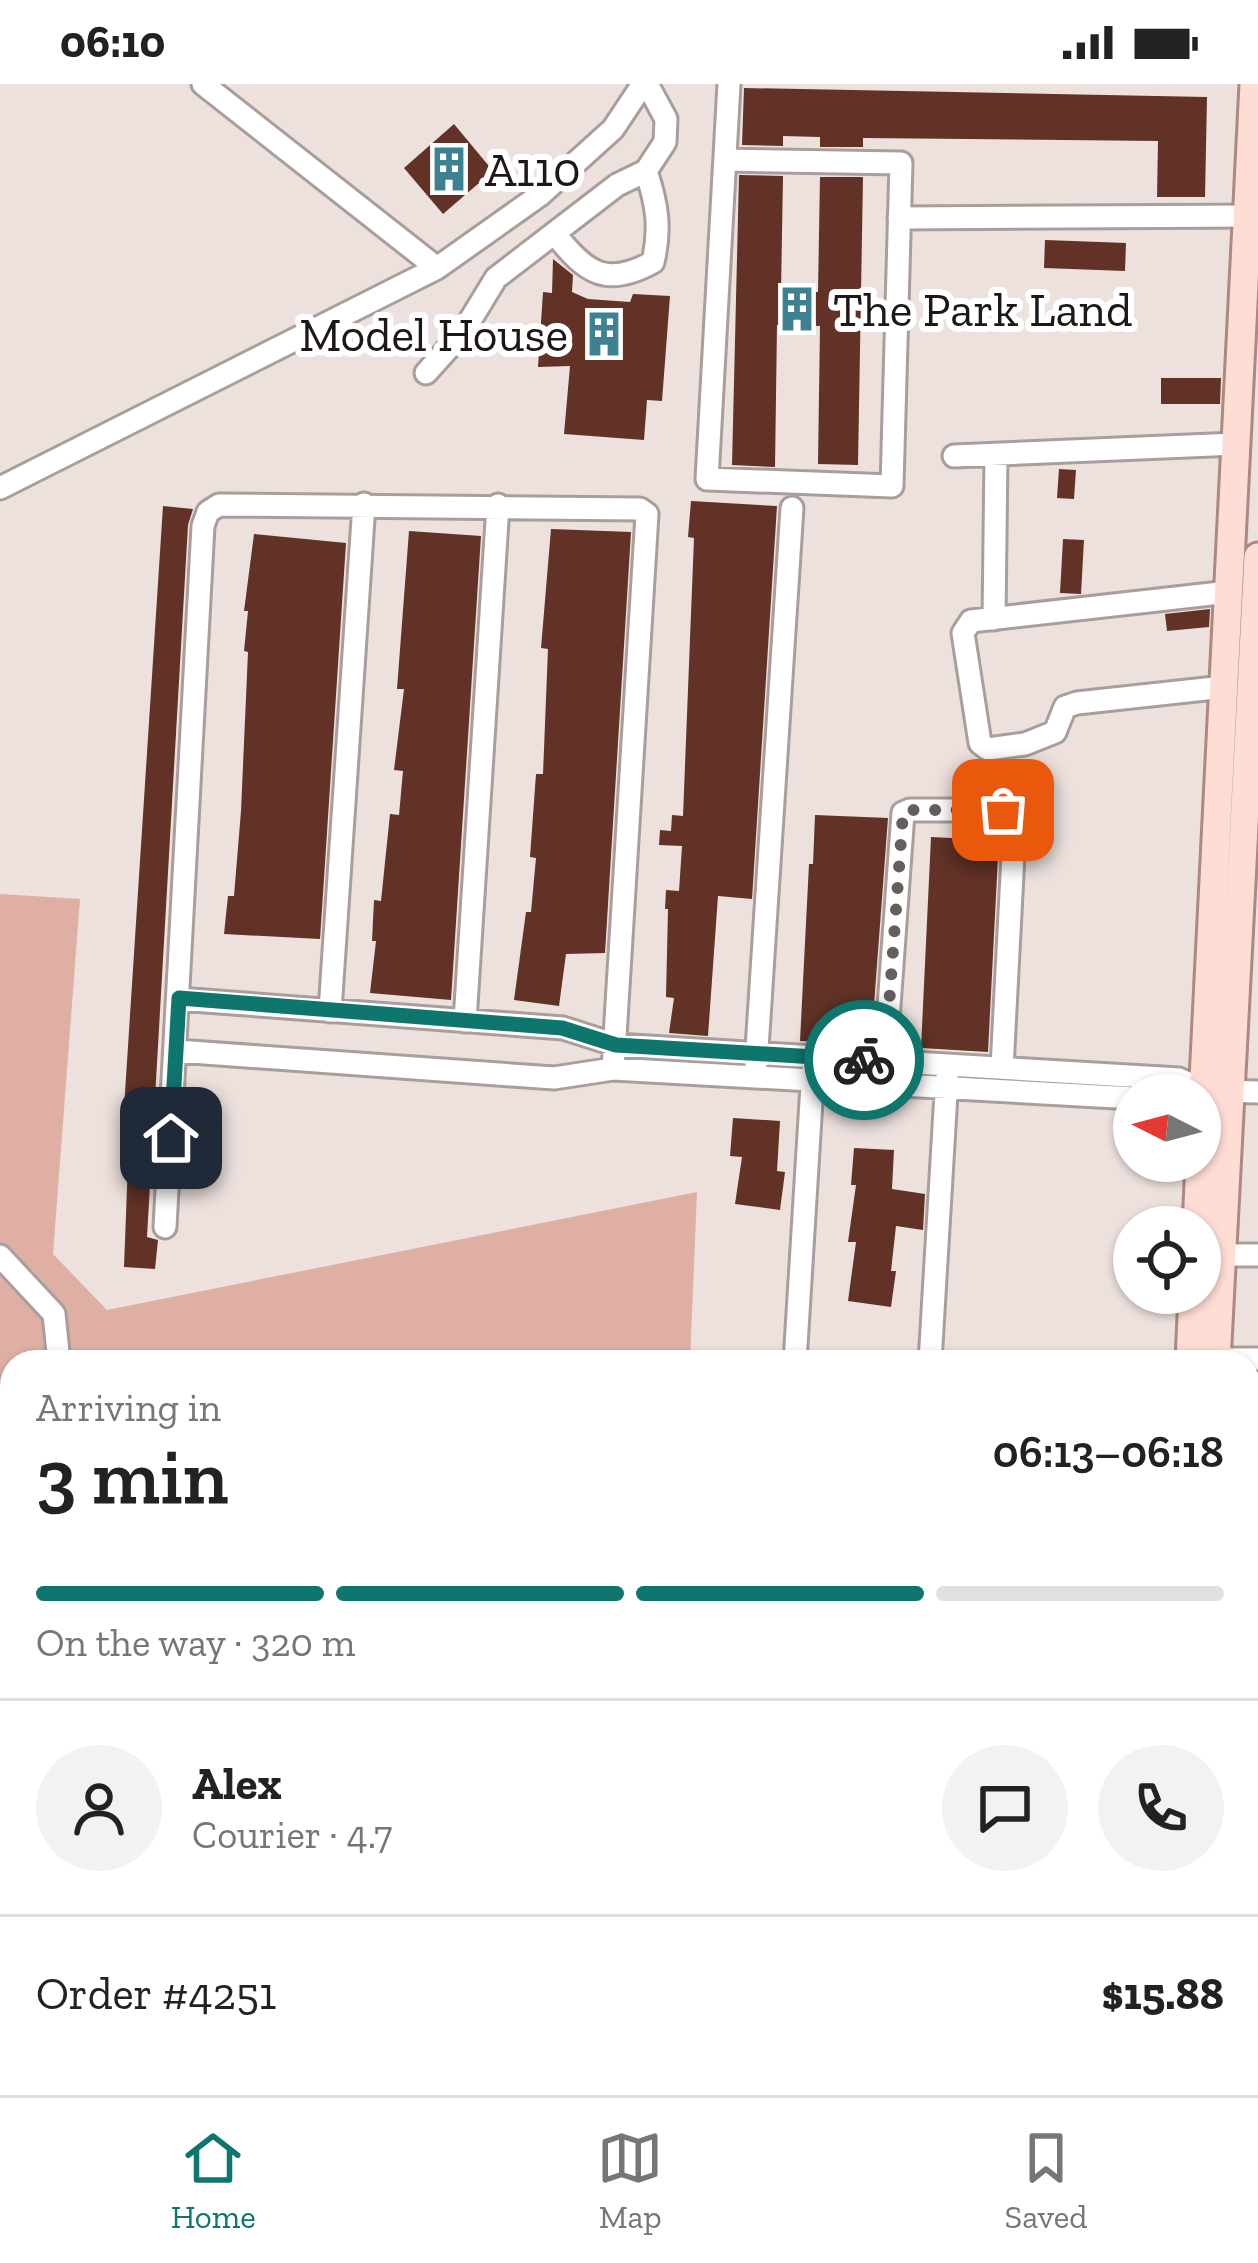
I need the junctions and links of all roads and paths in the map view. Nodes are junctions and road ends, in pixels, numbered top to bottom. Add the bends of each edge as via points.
1 (203, 84) edge
2 (645, 84) edge
3 (729, 84) edge
4 (1254, 84) edge
5 (725, 160) junction
6 (646, 171) junction
7 (1252, 217) edge
8 (899, 218) junction
9 (555, 234) junction
10 (437, 268) junction
11 (426, 374) dead end
12 (1236, 444) junction
13 (996, 456) junction
14 (954, 457) dead end
15 (0, 488) edge
16 (364, 504) junction
17 (498, 505) junction
18 (792, 508) dead end
19 (1258, 557) edge
20 (1229, 592) junction
21 (994, 619) junction
22 (1242, 660) edge
23 (1254, 724) edge
24 (179, 998) junction
25 (330, 1011) junction
26 (465, 1021) junction
27 (616, 1045) junction
28 (177, 1051) junction
29 (757, 1054) junction
30 (885, 1061) junction
31 (813, 1068) junction
32 (1002, 1068) junction
33 (613, 1069) junction
34 (1221, 1074) edge
35 (1113, 1075) edge
36 (947, 1076) junction
37 (755, 1077) junction
38 (1221, 1081) edge
39 (1113, 1095) edge
40 (1221, 1174) edge
41 (165, 1226) dead end
42 (1222, 1255) junction
43 (0, 1256) edge
44 (1258, 1256) edge
45 (1198, 1314) edge
46 (58, 1350) edge
47 (797, 1350) edge
48 (931, 1350) edge
49 (1206, 1350) edge
50 (1209, 1350) edge

1 - 10 street
2 - 6 street via 666,119 665,142
2 - 10 street via 613,129 540,195
3 - 5 street
4 - 7 main road
5 - 8 street via 901,163
5 - 8 street via 707,479 892,486
6 - 9 street
6 - 9 street via 658,219 652,262 629,275 599,275
7 - 8 street
7 - 12 main road
9 - 11 street via 496,278
10 - 15 street
12 - 13 street
12 - 20 main road
13 - 14 street
13 - 21 street
16 - 17 street
16 - 24 street via 219,505 204,519
16 - 25 street
17 - 26 street
17 - 27 street via 647,514
18 - 29 street
19 - 22 main road
20 - 21 street
20 - 22 main road
21 - 22 street via 971,621 963,633 980,743 988,748 1055,732 1065,707 1076,703
22 - 23 main road
22 - 34 main road
23 - 38 main road
24 - 25 street
24 - 28 street
25 - 26 street
26 - 27 street via 562,1028
27 - 29 street
27 - 33 street
28 - 33 street via 554,1078
28 - 41 street
29 - 31 street
29 - 37 street
30 - 31 street
30 - 32 street via 903,813 1003,810 1015,816
30 - 36 street
31 - 36 street
31 - 37 street
31 - 47 street
32 - 35 street
32 - 36 street
33 - 37 street
36 - 39 street
36 - 48 street
40 - 42 main road
42 - 44 street
42 - 50 main road
43 - 46 street via 54,1314
45 - 49 main road

